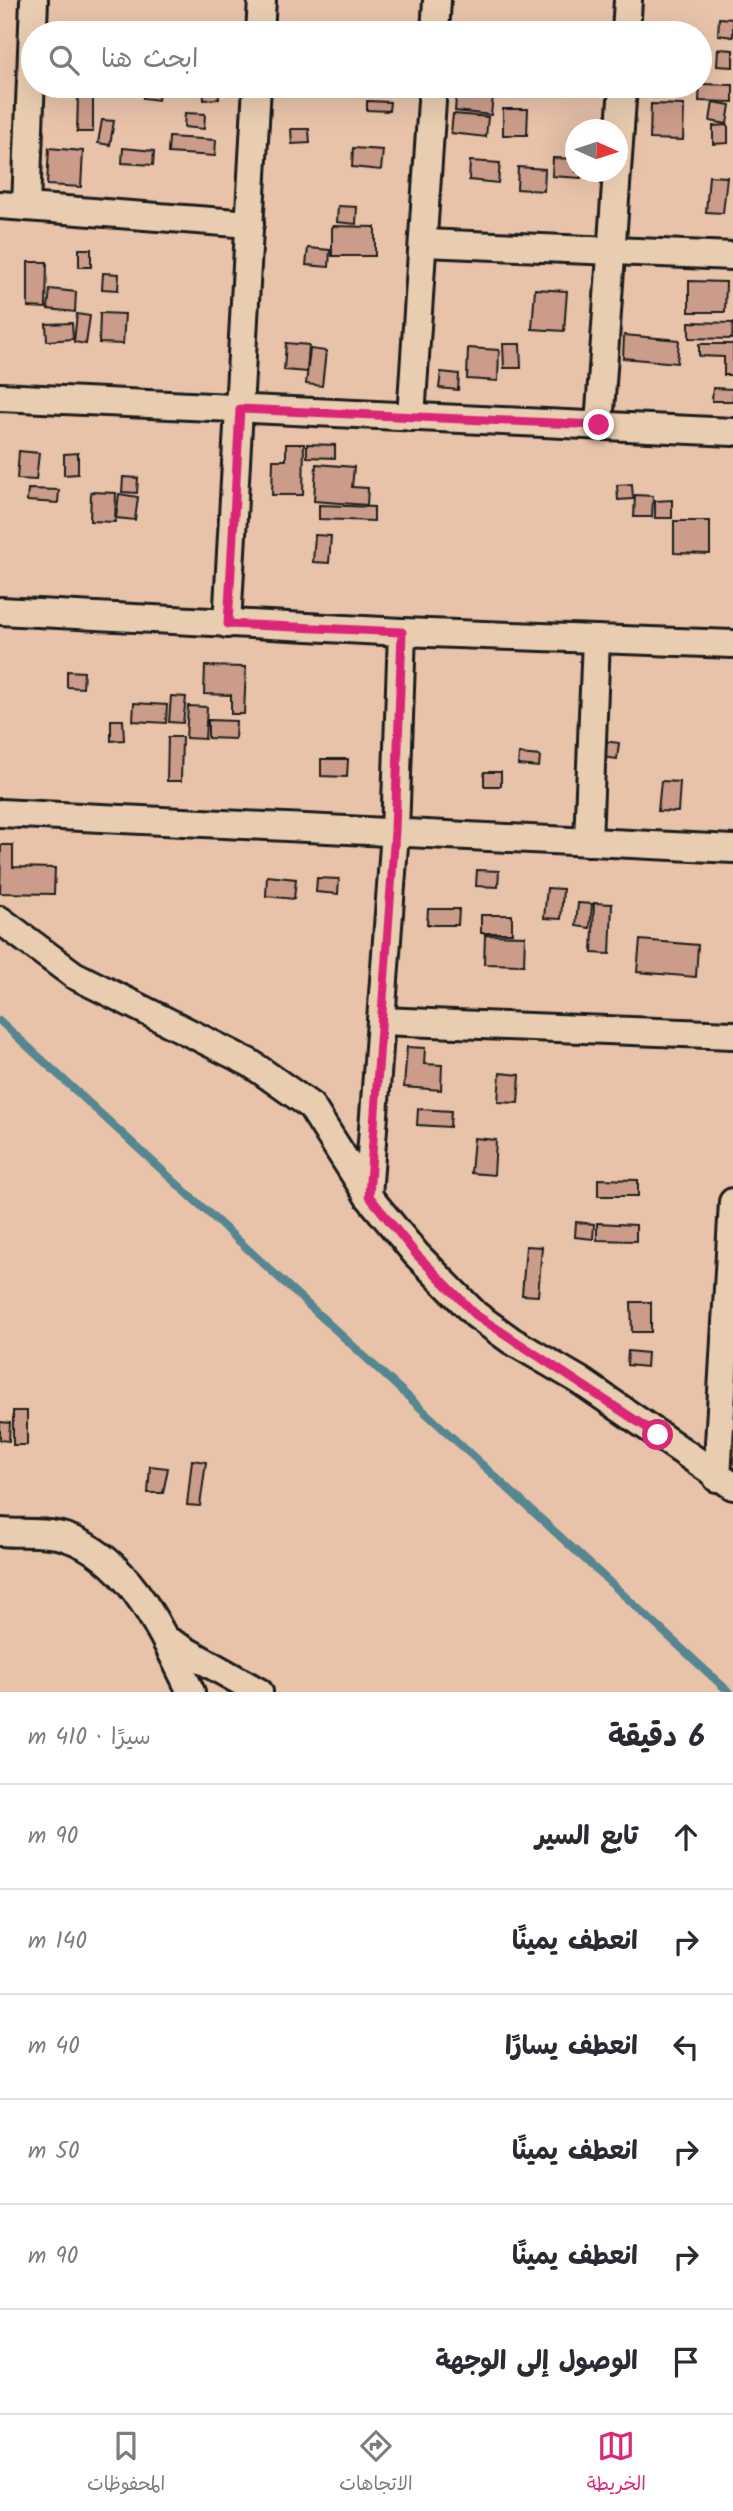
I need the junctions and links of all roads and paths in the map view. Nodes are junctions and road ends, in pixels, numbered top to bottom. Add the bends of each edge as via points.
1 (34, 0) edge
2 (262, 0) edge
3 (437, 0) edge
4 (628, 0) edge
5 (32, 21) edge
6 (261, 21) edge
7 (436, 21) edge
8 (627, 21) edge
9 (24, 98) edge
10 (256, 98) edge
11 (432, 98) edge
12 (622, 98) edge
13 (13, 206) edge
14 (250, 224) junction
15 (425, 243) junction
16 (613, 251) junction
17 (733, 256) edge
18 (0, 397) edge
19 (240, 409) junction
20 (411, 417) junction
21 (599, 425) junction
22 (733, 432) edge
23 (0, 611) edge
24 (228, 624) junction
25 (402, 632) junction
26 (596, 639) junction
27 (733, 644) edge
28 (0, 813) edge
29 (395, 831) junction
30 (588, 842) junction
31 (733, 849) edge
32 (0, 919) edge
33 (381, 1021) junction
34 (733, 1035) edge
35 (369, 1196) junction
36 (733, 1202) edge
37 (725, 1482) edge
38 (0, 1532) edge
39 (167, 1640) junction
40 (190, 1691) edge
41 (259, 1692) edge

1 - 5 street
2 - 6 street
3 - 7 street
4 - 8 street
9 - 13 street
10 - 14 street
11 - 15 street
12 - 16 street
13 - 14 street
14 - 19 street
15 - 16 street
15 - 20 street
16 - 17 street
16 - 21 street
18 - 19 street
19 - 20 street
19 - 24 street
20 - 21 street
21 - 22 street
23 - 24 street
24 - 25 street
25 - 26 street
25 - 29 street
26 - 27 street
26 - 30 street
28 - 29 street
29 - 30 street
29 - 33 street
30 - 31 street
32 - 35 street via 74,975 250,1063 311,1106
33 - 34 street
33 - 35 street
35 - 37 street via 416,1254 476,1315
36 - 37 street
38 - 39 street via 64,1537 96,1553 134,1589
39 - 40 street
39 - 41 street

